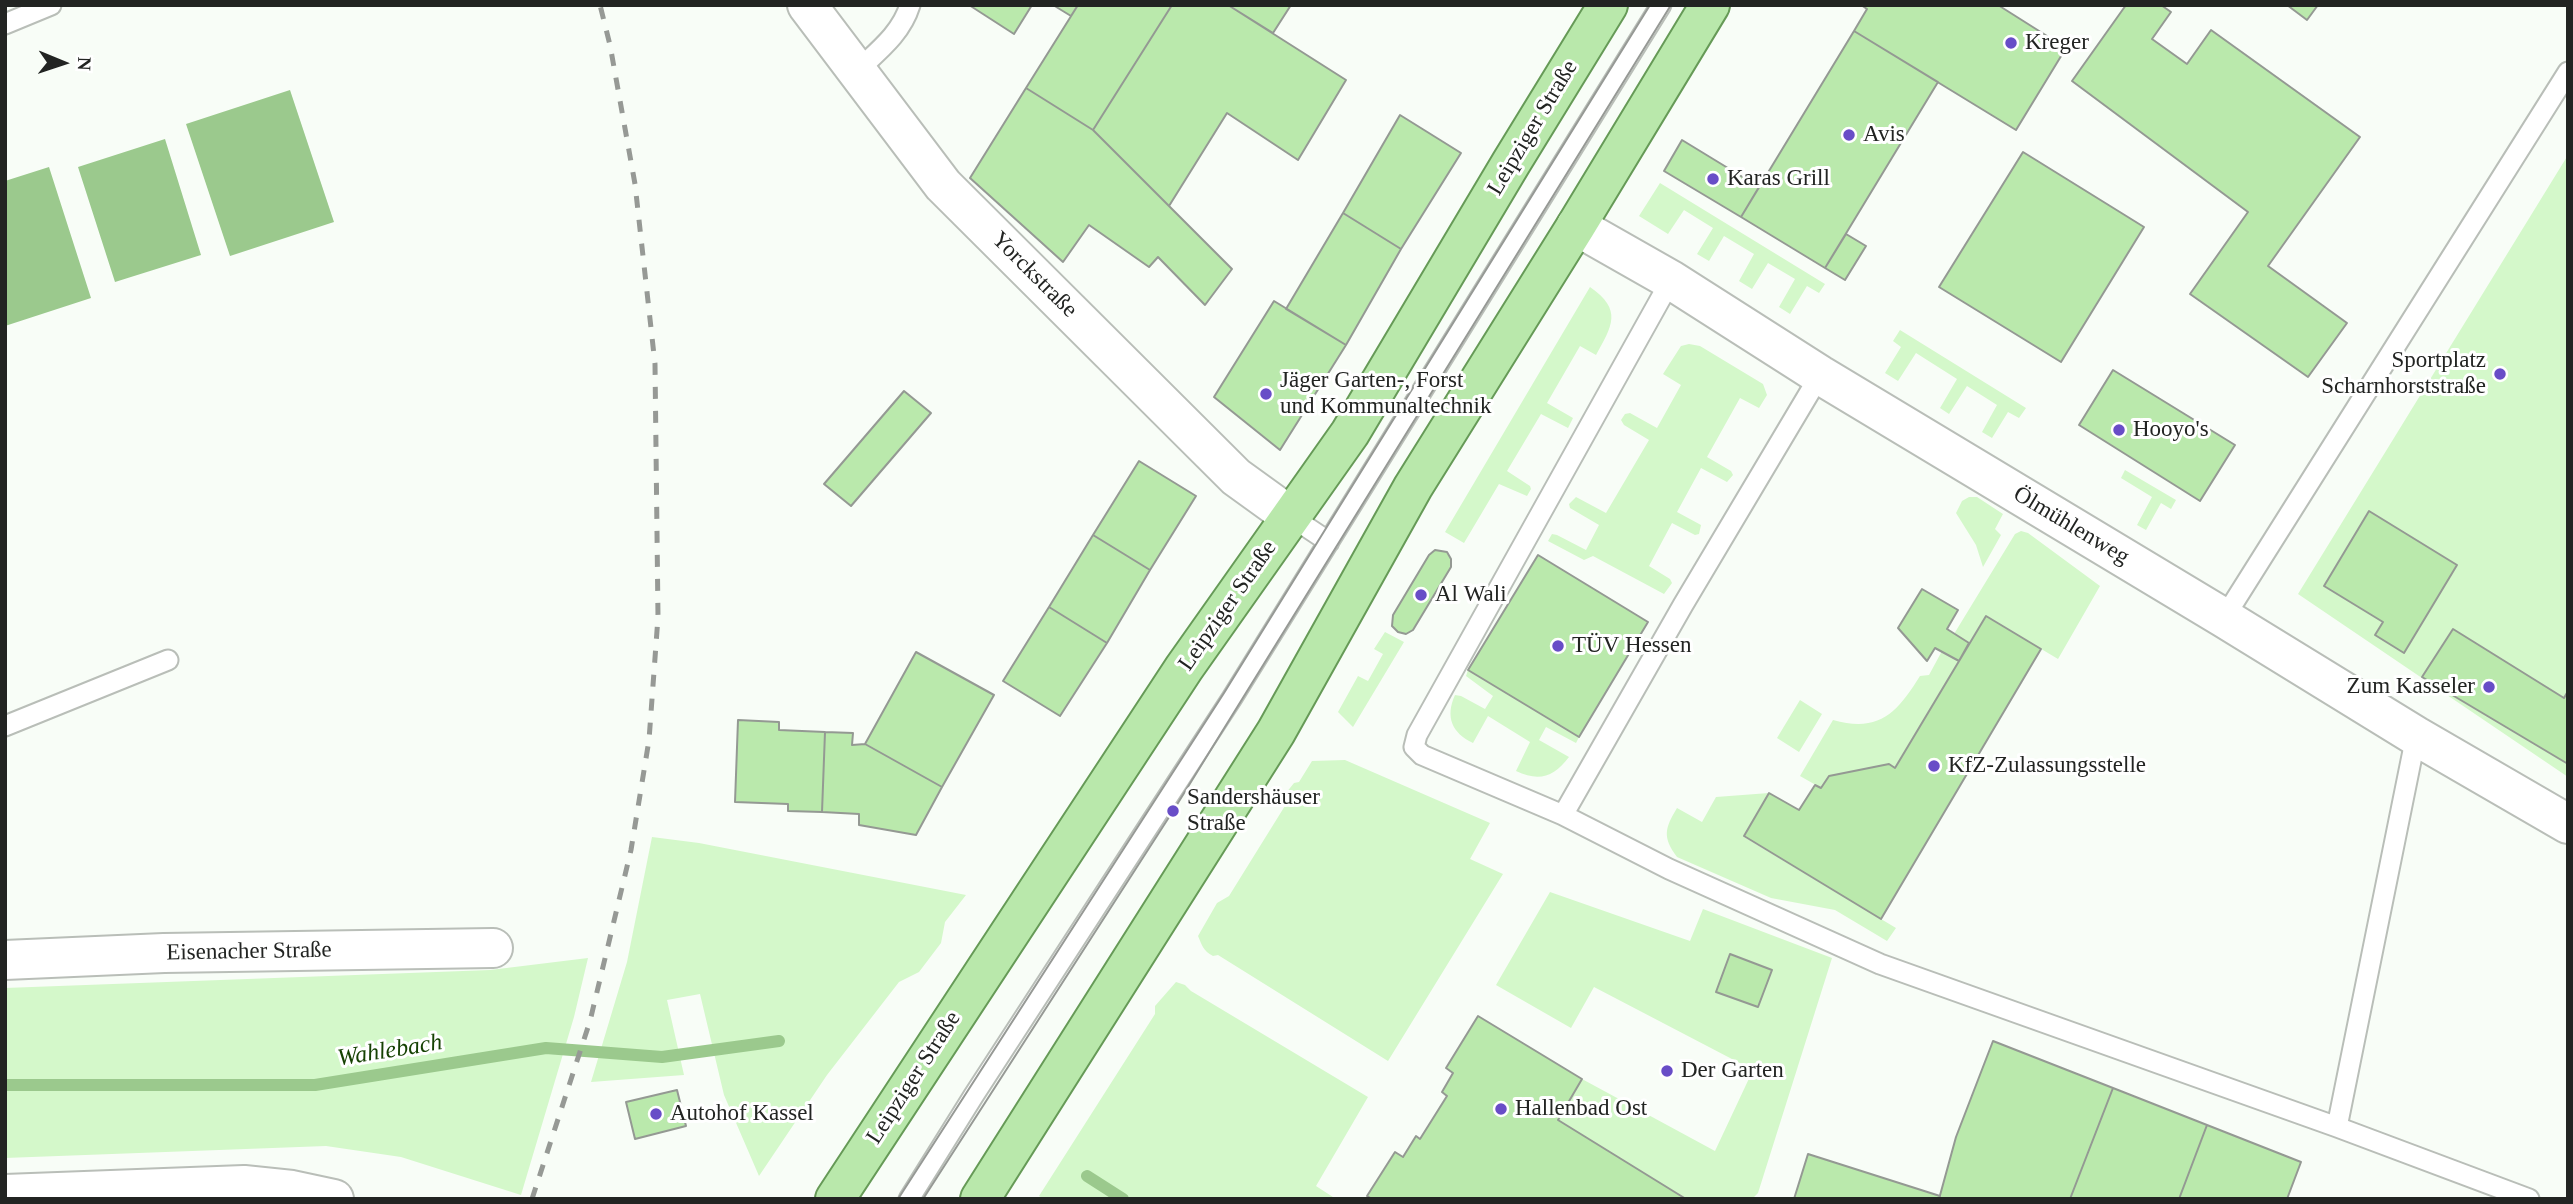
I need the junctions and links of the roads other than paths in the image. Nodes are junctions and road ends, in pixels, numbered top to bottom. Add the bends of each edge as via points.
1 (51, 5) edge
2 (807, 5) edge
3 (910, 5) edge
4 (1608, 5) edge
5 (1661, 5) edge
6 (1710, 5) edge
7 (5, 24) edge
8 (857, 71) junction
9 (2568, 72) edge
10 (1576, 226) junction
11 (1671, 280) junction
12 (1820, 375) junction
13 (1290, 516) junction
14 (1329, 542) junction
15 (2224, 618) junction
16 (168, 660) dead end
17 (5, 726) edge
18 (2416, 736) junction
19 (1563, 815) junction
20 (2568, 824) edge
21 (493, 948) dead end
22 (5, 960) edge
23 (2337, 1127) junction
24 (5, 1194) edge
25 (334, 1199) edge
26 (835, 1199) edge
27 (909, 1199) edge
28 (980, 1199) edge
29 (2529, 1199) edge

1 - 7 lane
2 - 8 street, Yorckstraße
3 - 8 lane via 892,38
4 - 13 main road, Leipziger Straße via 1350,433
5 - 14 lane
6 - 10 main road
8 - 13 street, Yorckstraße via 943,185 1236,477
9 - 15 lane
10 - 11 street, Ölmühlenweg
10 - 28 main road via 1413,486 1281,724
11 - 12 street, Ölmühlenweg
11 - 19 lane via 1414,747 1422,755
12 - 15 street, Ölmühlenweg
12 - 19 lane
13 - 14 lane
13 - 26 main road, Leipziger Straße via 1184,668
14 - 27 lane
15 - 18 street, Ölmühlenweg
16 - 17 lane
18 - 20 street, Ölmühlenweg
18 - 23 lane
19 - 23 lane via 1880,964
21 - 22 street, Eisenacher Straße
23 - 29 lane
24 - 25 street via 244,1185

